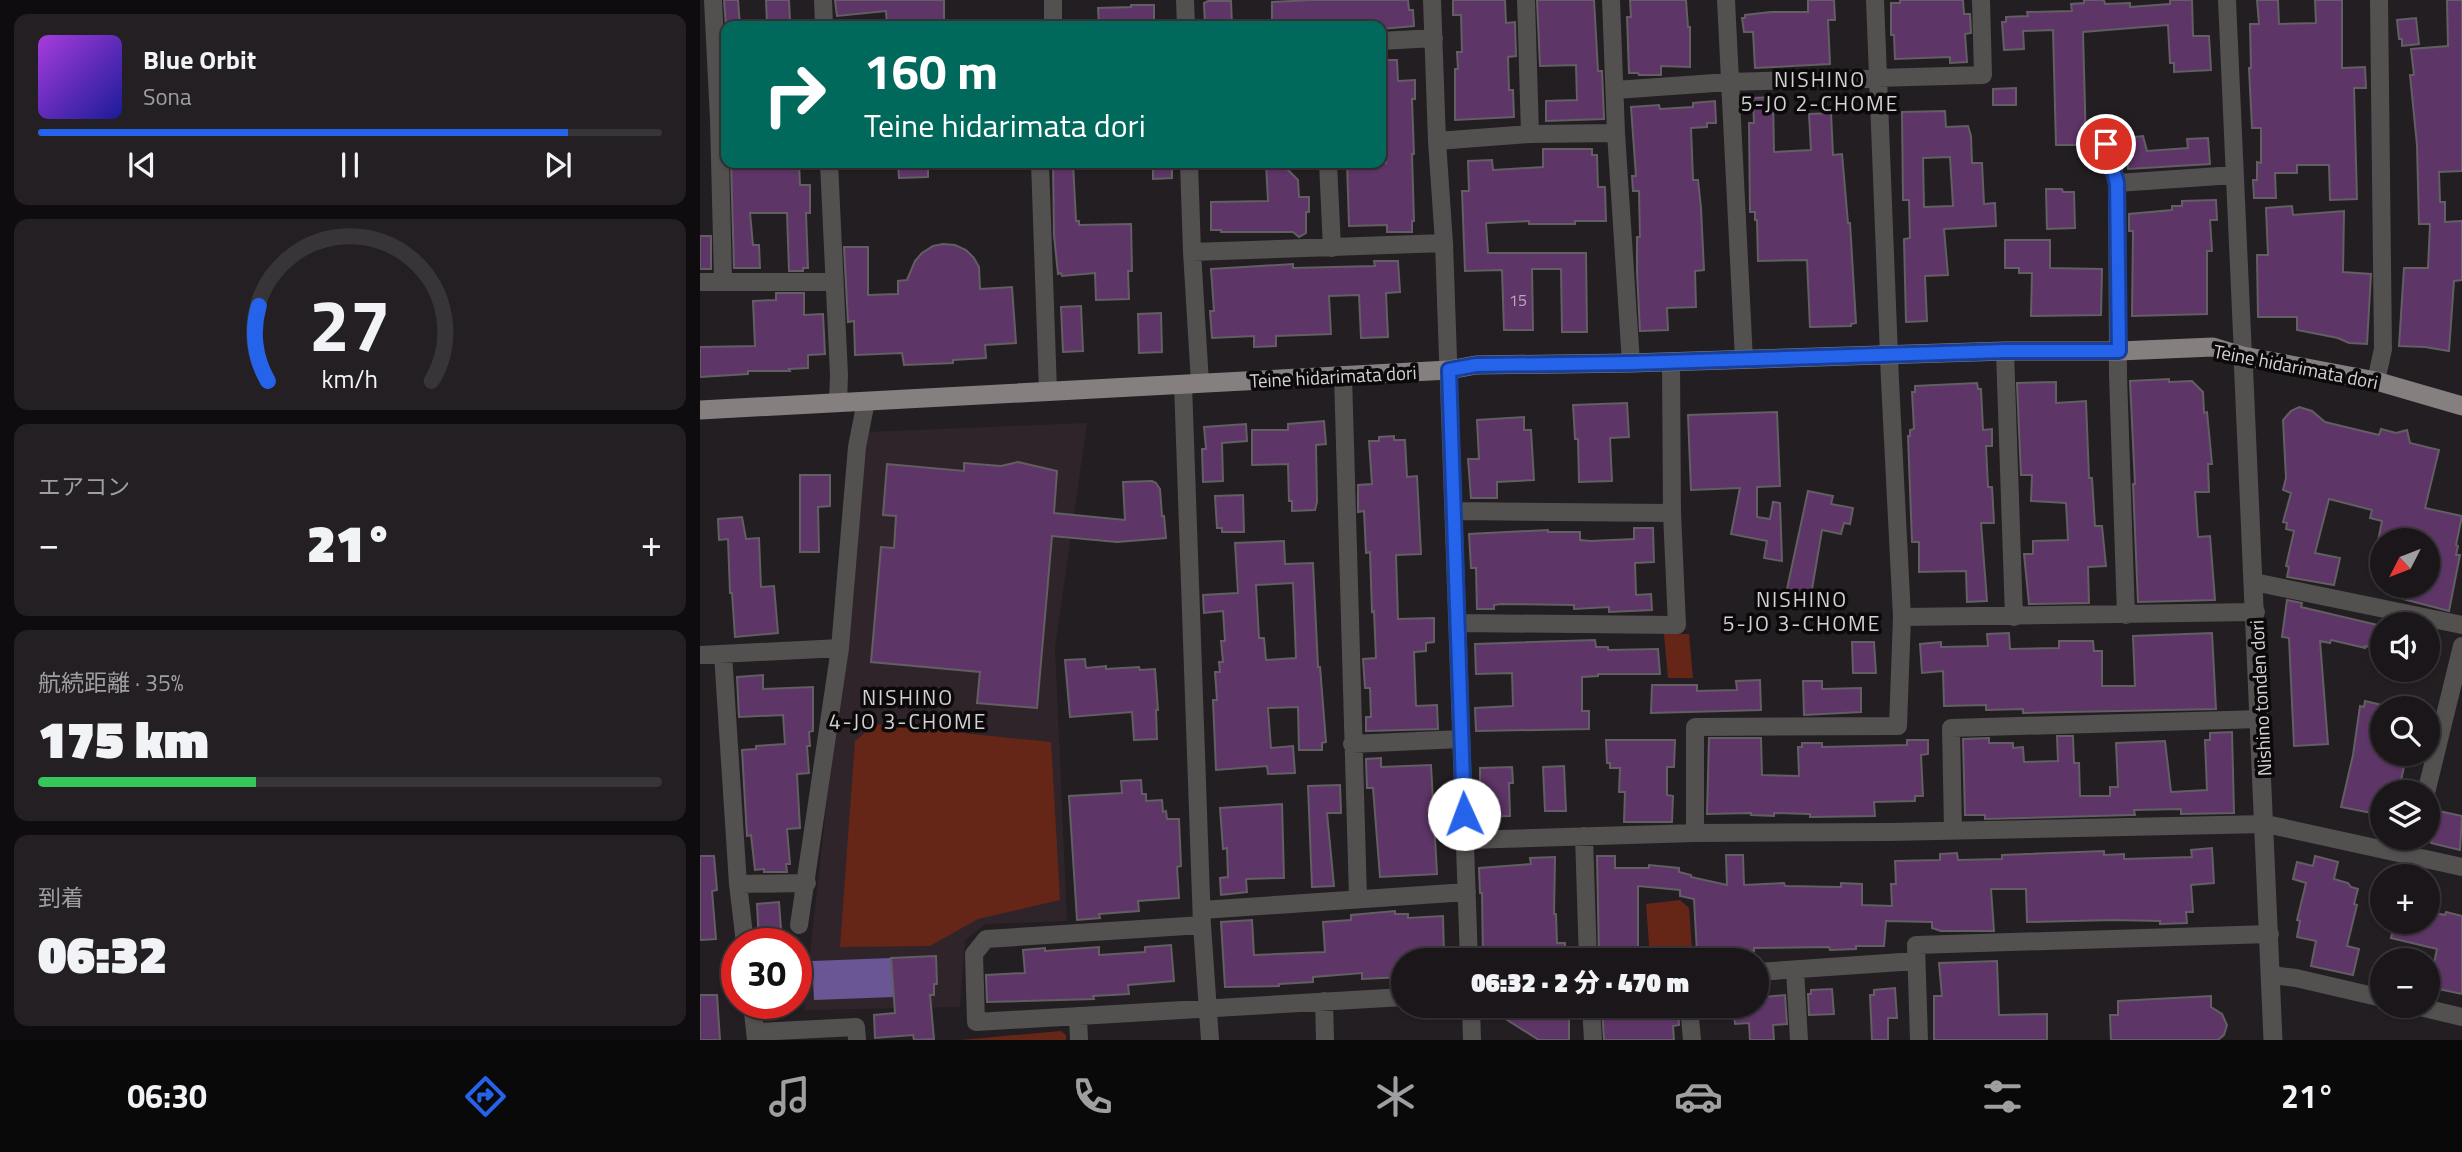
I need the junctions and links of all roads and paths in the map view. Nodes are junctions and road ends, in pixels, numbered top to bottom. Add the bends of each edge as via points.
1 (713, 0) edge
2 (823, 0) edge
3 (1053, 0) edge
4 (1185, 0) edge
5 (1432, 0) edge
6 (1526, 0) edge
7 (1611, 0) edge
8 (1727, 0) edge
9 (1875, 0) edge
10 (1981, 0) edge
11 (2227, 0) edge
12 (2379, 0) edge
13 (824, 21) edge
14 (1053, 21) edge
15 (1186, 21) edge
16 (1434, 38) junction
17 (1386, 41) edge
18 (1878, 77) junction
19 (1730, 82) junction
20 (1615, 90) junction
21 (721, 95) edge
22 (721, 119) edge
23 (700, 120) edge
24 (1616, 133) junction
25 (1530, 134) junction
26 (1437, 141) junction
27 (2106, 144) dead end
28 (723, 168) edge
29 (829, 168) edge
30 (1040, 168) edge
31 (1189, 168) edge
32 (1328, 168) edge
33 (2234, 175) junction
34 (2117, 183) junction
35 (1444, 243) junction
36 (1332, 248) junction
37 (1192, 252) junction
38 (723, 280) junction
39 (700, 282) edge
40 (833, 282) junction
41 (2005, 351) junction
42 (2119, 351) junction
43 (1889, 355) junction
44 (2243, 356) junction
45 (1744, 360) junction
46 (1671, 362) junction
47 (1631, 363) junction
48 (1449, 370) junction
49 (1343, 376) junction
50 (2376, 381) junction
51 (1191, 384) junction
52 (1048, 391) junction
53 (866, 401) junction
54 (838, 403) junction
55 (2462, 406) edge
56 (700, 410) edge
57 (1454, 511) junction
58 (1672, 513) junction
59 (2254, 582) junction
60 (2256, 612) junction
61 (2126, 615) junction
62 (1902, 617) junction
63 (2014, 617) junction
64 (1458, 623) junction
65 (2462, 625) edge
66 (2462, 646) edge
67 (840, 648) junction
68 (723, 654) junction
69 (700, 655) edge
70 (2260, 719) junction
71 (1461, 739) junction
72 (1353, 744) junction
73 (2429, 780) edge
74 (2266, 824) junction
75 (1953, 830) junction
76 (1695, 833) junction
77 (1584, 836) junction
78 (1465, 840) junction
79 (2370, 840) edge
80 (2420, 850) edge
81 (2462, 867) edge
82 (807, 883) junction
83 (738, 884) junction
84 (1467, 892) junction
85 (1358, 898) junction
86 (1202, 917) junction
87 (799, 925) dead end
88 (743, 928) edge
89 (2270, 934) junction
90 (1469, 948) edge
91 (1588, 948) edge
92 (1916, 961) junction
93 (1795, 970) junction
94 (1769, 971) edge
95 (2271, 975) junction
96 (2370, 995) edge
97 (1391, 998) edge
98 (1324, 1001) junction
99 (1208, 1007) junction
100 (2440, 1012) edge
101 (1078, 1016) junction
102 (2462, 1017) edge
103 (1471, 1018) edge
104 (1592, 1018) edge
105 (1690, 1018) edge
106 (756, 1036) edge
107 (857, 1040) edge
108 (1079, 1040) edge
109 (1210, 1040) edge
110 (1325, 1040) edge
111 (1472, 1040) edge
112 (1593, 1040) edge
113 (1692, 1040) edge
114 (1799, 1040) edge
115 (1919, 1040) edge
116 (2273, 1040) edge

1 - 21 street
2 - 13 street
3 - 14 street
4 - 15 street
5 - 16 street
6 - 25 street
7 - 20 street
8 - 19 street
9 - 18 street
10 - 18 street via 1983,75
11 - 33 street
12 - 50 street via 2383,349
16 - 17 street
16 - 26 street
18 - 19 street
18 - 43 street
19 - 20 street
19 - 45 street
20 - 24 street
22 - 23 street
24 - 25 street
24 - 47 street
25 - 26 street
26 - 35 street
27 - 34 street
28 - 38 street
29 - 40 street
30 - 52 street
31 - 37 street
32 - 36 street
33 - 34 street
33 - 44 street
34 - 42 street
35 - 36 street
35 - 48 street
36 - 37 street
37 - 51 street
38 - 39 street
38 - 40 street
40 - 54 street
41 - 42 main road, Teine hidarimata dori
41 - 43 main road, Teine hidarimata dori
41 - 63 street
42 - 44 main road, Teine hidarimata dori via 2213,347
42 - 61 street
43 - 45 main road, Teine hidarimata dori
43 - 62 street
44 - 50 main road, Teine hidarimata dori
44 - 59 street, Nishino tonden dori
45 - 46 main road, Teine hidarimata dori
46 - 47 main road, Teine hidarimata dori
46 - 58 street
47 - 48 main road, Teine hidarimata dori via 1476,365
48 - 49 main road, Teine hidarimata dori
48 - 57 street
49 - 51 main road, Teine hidarimata dori
49 - 72 street
50 - 55 main road, Teine hidarimata dori
51 - 52 main road, Teine hidarimata dori
51 - 86 street
52 - 53 main road, Teine hidarimata dori
53 - 54 main road, Teine hidarimata dori
53 - 67 street
54 - 56 main road, Teine hidarimata dori
57 - 58 street
57 - 64 street
58 - 64 street via 1677,625
59 - 60 street, Nishino tonden dori
59 - 65 street
60 - 61 street
60 - 70 street, Nishino tonden dori
61 - 63 street
62 - 63 street
62 - 76 street via 1898,726 1695,727
64 - 71 street
66 - 73 street
67 - 68 street
67 - 82 street
68 - 69 street
68 - 83 street
70 - 74 street, Nishino tonden dori
70 - 75 street via 1951,728
71 - 72 street
71 - 78 street
72 - 85 street
74 - 75 street
74 - 79 street
74 - 89 street, Nishino tonden dori
75 - 76 street
76 - 77 street
77 - 78 street
77 - 91 street
78 - 84 street
80 - 81 street
82 - 83 street
82 - 87 street
83 - 88 street
84 - 85 street
84 - 90 street
85 - 86 street
86 - 99 street
86 - 101 street via 986,939 974,954 976,1021
89 - 92 street via 1916,945
89 - 95 street, Nishino tonden dori
92 - 93 street
92 - 115 street
93 - 94 street
93 - 114 street
95 - 96 street
95 - 116 street, Nishino tonden dori
97 - 98 street
98 - 99 street
98 - 110 street
99 - 101 street
99 - 109 street
100 - 102 street
101 - 108 street
103 - 111 street
104 - 112 street
105 - 113 street
106 - 107 street via 856,1027

